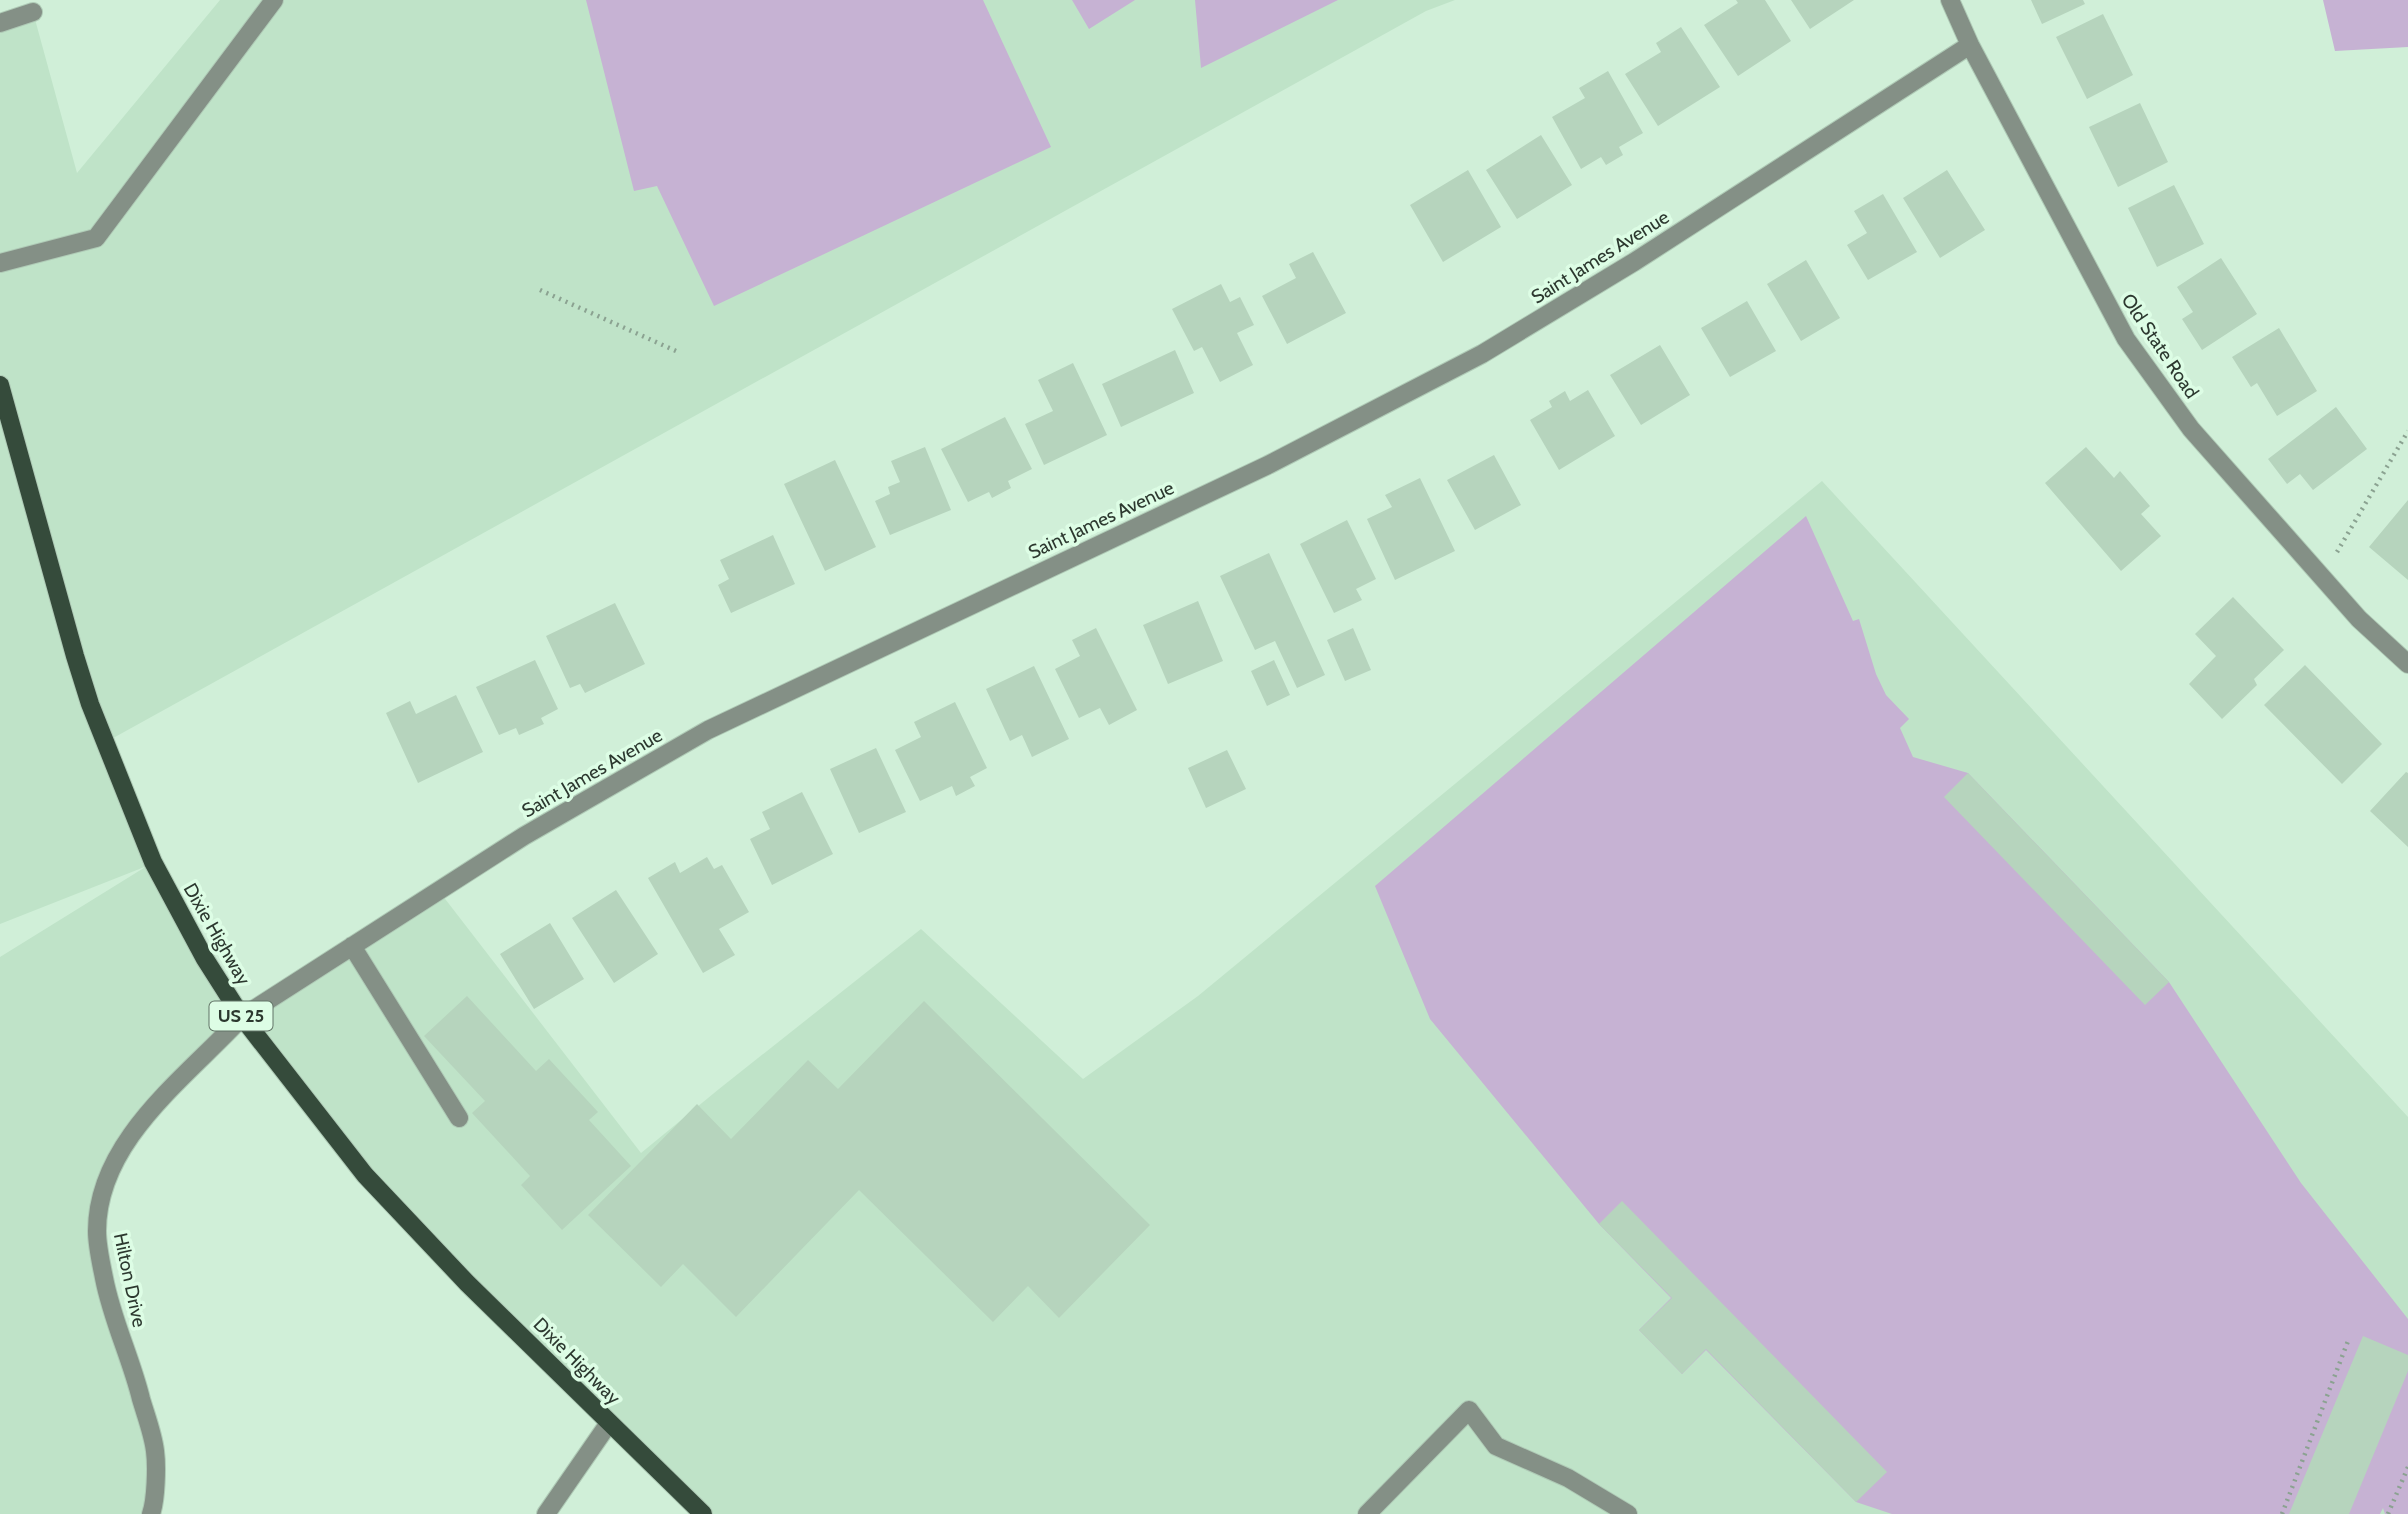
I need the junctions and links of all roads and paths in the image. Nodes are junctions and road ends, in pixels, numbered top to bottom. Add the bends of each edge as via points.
1 (274, 0) edge
2 (1950, 0) edge
3 (33, 12) dead end
4 (0, 23) edge
5 (1970, 45) junction
6 (0, 263) edge
7 (540, 290) dead end
8 (676, 351) dead end
9 (0, 385) edge
10 (2408, 431) edge
11 (2323, 577) junction
12 (2408, 664) edge
13 (352, 946) junction
14 (242, 1017) junction
15 (458, 1118) dead end
16 (2347, 1341) dead end
17 (609, 1423) junction
18 (2408, 1467) edge
19 (151, 1514) edge
20 (546, 1514) edge
21 (703, 1514) edge
22 (1367, 1514) edge
23 (1628, 1514) edge
24 (2282, 1514) edge
25 (2388, 1514) edge

1 - 6 street via 96,239
2 - 5 street, Old State Road
3 - 4 street
5 - 11 street, Old State Road via 2126,339 2191,429
5 - 13 street, Saint James Avenue via 1634,262 1482,354 1268,465 708,730 524,836
7 - 8 path
9 - 14 main road, Dixie Highway / US 25 via 90,704 153,862
10 - 11 path
11 - 12 street, Old State Road via 2359,619
13 - 14 street, Saint James Avenue
13 - 15 street
14 - 17 main road, Dixie Highway / US 25 via 365,1175
14 - 19 street, Hilton Drive via 149,1109 117,1158 102,1196 97,1231 104,1278 155,1451
16 - 24 path
17 - 20 street
17 - 21 main road, Dixie Highway / US 25
18 - 25 path
22 - 23 street via 1469,1410 1496,1446 1568,1478

